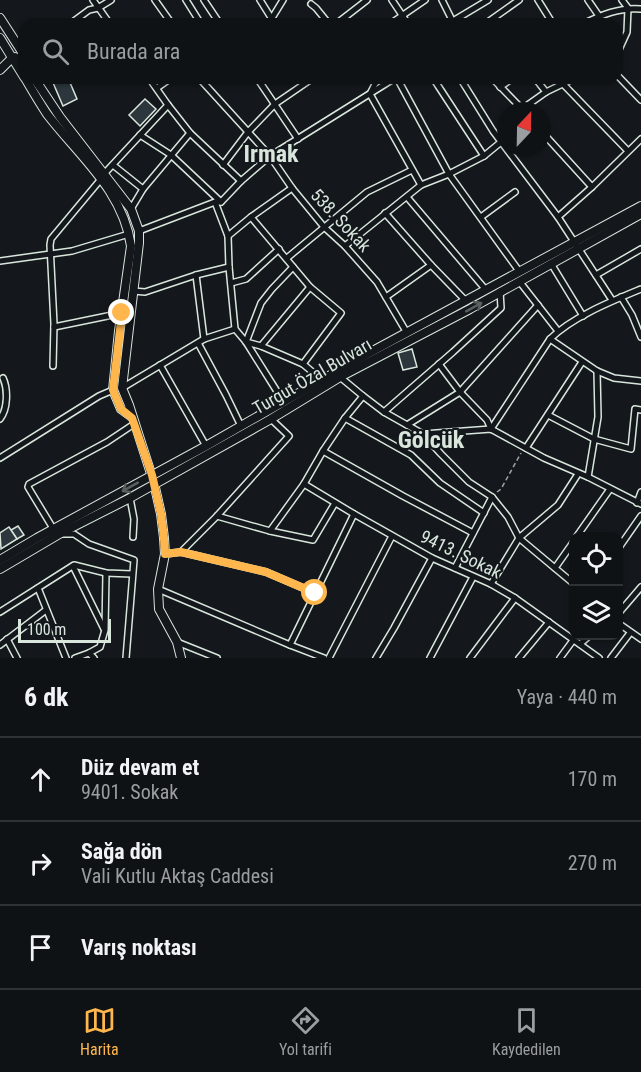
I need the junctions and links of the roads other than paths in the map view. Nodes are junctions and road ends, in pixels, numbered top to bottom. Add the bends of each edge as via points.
1 (93, 0) edge
2 (111, 0) edge
3 (155, 0) edge
4 (186, 0) edge
5 (204, 0) edge
6 (260, 0) edge
7 (283, 0) edge
8 (353, 0) edge
9 (367, 0) edge
10 (392, 0) edge
11 (425, 0) edge
12 (442, 0) edge
13 (489, 0) edge
14 (519, 0) edge
15 (538, 0) edge
16 (588, 0) edge
17 (622, 0) edge
18 (311, 4) dead end
19 (358, 7) junction
20 (98, 8) junction
21 (628, 8) junction
22 (641, 9) edge
23 (403, 15) junction
24 (599, 16) junction
25 (0, 18) edge
26 (78, 18) edge
27 (106, 18) edge
28 (168, 18) edge
29 (197, 18) edge
30 (216, 18) edge
31 (271, 18) edge
32 (274, 18) edge
33 (324, 18) edge
34 (344, 18) edge
35 (399, 18) edge
36 (405, 18) edge
37 (448, 18) edge
38 (458, 18) edge
39 (496, 18) edge
40 (549, 18) edge
41 (595, 18) edge
42 (0, 38) edge
43 (623, 41) edge
44 (18, 46) edge
45 (18, 57) edge
46 (12, 58) junction
47 (18, 68) edge
48 (0, 70) edge
49 (623, 81) edge
50 (28, 84) edge
51 (38, 84) edge
52 (154, 84) edge
53 (163, 84) edge
54 (204, 84) edge
55 (260, 84) edge
56 (304, 84) edge
57 (375, 84) edge
58 (386, 84) edge
59 (399, 84) edge
60 (438, 84) edge
61 (464, 84) edge
62 (497, 84) edge
63 (504, 84) edge
64 (540, 84) edge
65 (563, 84) joint
66 (500, 87) junction
67 (157, 88) junction
68 (546, 92) junction
69 (370, 94) junction
70 (641, 100) edge
71 (515, 102) edge
72 (533, 102) edge
73 (275, 104) junction
74 (168, 105) junction
75 (248, 132) junction
76 (190, 133) junction
77 (140, 135) junction
78 (497, 136) edge
79 (298, 139) junction
80 (641, 139) edge
81 (551, 142) edge
82 (497, 145) edge
83 (628, 151) junction
84 (171, 155) junction
85 (270, 156) junction
86 (483, 156) junction
87 (512, 156) edge
88 (113, 165) junction
89 (224, 165) junction
90 (412, 170) junction
91 (449, 174) junction
92 (103, 177) junction
93 (242, 181) junction
94 (421, 185) junction
95 (292, 188) junction
96 (592, 188) junction
97 (143, 189) junction
98 (515, 192) dead end
99 (407, 197) junction
100 (218, 202) junction
101 (641, 206) edge
102 (131, 209) junction
103 (385, 213) junction
104 (641, 214) edge
105 (481, 217) junction
106 (558, 217) junction
107 (251, 218) junction
108 (324, 227) junction
109 (139, 231) junction
110 (129, 234) junction
111 (228, 236) junction
112 (577, 245) junction
113 (345, 246) junction
114 (279, 249) junction
115 (641, 249) edge
116 (50, 254) junction
117 (287, 258) junction
118 (0, 261) edge
119 (431, 265) junction
120 (552, 265) junction
121 (229, 267) junction
122 (293, 267) junction
123 (519, 271) junction
124 (196, 275) junction
125 (596, 275) junction
126 (519, 281) junction
127 (231, 283) junction
128 (310, 287) junction
129 (641, 289) edge
130 (486, 290) junction
131 (133, 291) junction
132 (500, 291) junction
133 (387, 297) junction
134 (621, 297) junction
135 (612, 300) junction
136 (466, 301) junction
137 (538, 305) junction
138 (122, 313) junction
139 (584, 316) junction
140 (54, 327) junction
141 (235, 329) junction
142 (558, 331) junction
143 (407, 333) junction
144 (641, 337) edge
145 (204, 339) junction
146 (550, 339) junction
147 (246, 342) junction
148 (198, 343) junction
149 (261, 346) junction
150 (582, 362) junction
151 (303, 364) junction
152 (439, 364) junction
153 (160, 365) junction
154 (53, 366) dead end
155 (597, 370) junction
156 (340, 377) junction
157 (3, 378) dead end
158 (322, 380) junction
159 (641, 381) edge
160 (117, 389) junction
161 (459, 392) junction
162 (363, 396) junction
163 (283, 401) junction
164 (638, 410) edge
165 (384, 412) junction
166 (548, 416) junction
167 (345, 418) junction
168 (0, 419) edge
169 (271, 419) junction
170 (133, 421) junction
171 (407, 425) junction
172 (241, 426) junction
173 (491, 429) junction
174 (423, 434) junction
175 (594, 439) junction
176 (206, 446) junction
177 (526, 448) junction
178 (323, 451) junction
179 (0, 458) edge
180 (579, 474) junction
181 (588, 477) junction
182 (153, 479) junction
183 (304, 484) junction
184 (610, 489) junction
185 (641, 492) edge
186 (492, 497) junction
187 (129, 498) junction
188 (335, 503) junction
189 (639, 504) edge
190 (484, 513) junction
191 (354, 514) junction
192 (217, 516) junction
193 (641, 516) edge
194 (57, 531) junction
195 (270, 531) junction
196 (580, 532) edge
197 (473, 533) junction
198 (392, 536) junction
199 (133, 537) dead end
200 (519, 538) junction
201 (623, 542) edge
202 (569, 548) edge
203 (181, 552) junction
204 (165, 554) junction
205 (1, 558) edge
206 (432, 558) junction
207 (73, 566) junction
208 (455, 568) junction
209 (555, 568) junction
210 (0, 569) edge
211 (106, 573) junction
212 (132, 574) junction
213 (473, 577) junction
214 (569, 580) edge
215 (491, 584) junction
216 (641, 587) edge
217 (38, 588) junction
218 (158, 589) junction
219 (315, 593) junction
220 (515, 598) junction
221 (623, 608) edge
222 (46, 610) junction
223 (0, 612) edge
224 (549, 621) junction
225 (623, 627) edge
226 (105, 630) junction
227 (630, 633) junction
228 (569, 635) edge
229 (7, 639) junction
230 (641, 639) edge
231 (573, 640) edge
232 (575, 640) edge
233 (584, 640) edge
234 (177, 642) junction
235 (580, 644) junction
236 (0, 645) edge
237 (290, 645) junction
238 (92, 656) edge
239 (17, 658) edge
240 (66, 658) edge
241 (75, 658) edge
242 (126, 658) edge
243 (180, 658) edge
244 (217, 658) edge
245 (324, 658) edge
246 (329, 658) edge
247 (376, 658) edge
248 (430, 658) edge
249 (470, 658) edge
250 (519, 658) edge
251 (560, 658) edge
252 (599, 658) edge
253 (611, 658) edge

1 - 20 street
2 - 20 street
3 - 28 street
4 - 29 street
5 - 30 street
6 - 31 street
7 - 32 street
8 - 19 street
9 - 19 street
10 - 23 street
11 - 23 street
12 - 37 street
13 - 38 street
14 - 39 street
15 - 40 street
16 - 24 street
17 - 21 street
18 - 33 street
19 - 34 street
20 - 26 street
20 - 27 street
21 - 22 street
21 - 24 street
21 - 43 street
23 - 35 street
23 - 36 street
24 - 41 street
25 - 44 street
42 - 46 street
45 - 46 street
46 - 47 street
46 - 48 street
49 - 70 street
50 - 92 street via 46,113
51 - 92 street
52 - 67 street
53 - 67 street
54 - 75 street, 538. Sokak
55 - 73 street
56 - 73 street
57 - 69 street
58 - 69 street
59 - 91 street
60 - 86 street
61 - 78 street
62 - 66 street
63 - 66 street
64 - 68 street
65 - 68 street
65 - 83 street
66 - 71 street
67 - 74 street
68 - 72 street
69 - 79 street
69 - 90 street
73 - 75 street
73 - 79 street
74 - 76 street
74 - 77 street
75 - 85 street, 538. Sokak
75 - 89 street
76 - 84 street
76 - 89 street
77 - 84 street
77 - 88 street
79 - 85 street
80 - 83 street
81 - 96 street
82 - 86 street
83 - 96 street
84 - 97 street
84 - 100 street
85 - 93 street
85 - 95 street, 538. Sokak
86 - 91 street
87 - 106 street
88 - 92 street
88 - 97 street
89 - 93 street
90 - 94 street
90 - 108 street via 367,192
91 - 94 street
91 - 105 street
92 - 102 street
92 - 110 street
92 - 116 street via 51,238
93 - 100 street
94 - 99 street
95 - 107 street
95 - 108 street, 538. Sokak
96 - 106 street
97 - 102 street
98 - 105 street
99 - 103 street
99 - 130 street
100 - 109 street
100 - 111 street
101 - 112 street, Turgut Özal Bulvarı
102 - 109 street
103 - 113 street
103 - 119 street
104 - 112 street, Turgut Özal Bulvarı
105 - 123 street
106 - 112 street
107 - 111 street
107 - 114 street
108 - 113 street, 538. Sokak
108 - 117 street
109 - 110 street
109 - 131 street
110 - 116 street
110 - 138 street via 131,246
111 - 121 street
112 - 120 street, Turgut Özal Bulvarı
112 - 123 street, Turgut Özal Bulvarı
112 - 125 street
113 - 133 street, 538. Sokak
114 - 117 street
114 - 127 street via 246,279
115 - 125 street
116 - 118 street
116 - 140 street
117 - 122 street
119 - 133 street
119 - 136 street
120 - 126 street, Turgut Özal Bulvarı
120 - 139 street
121 - 124 street
121 - 127 street
122 - 128 street
122 - 147 street via 261,303
123 - 130 street, Turgut Özal Bulvarı
124 - 131 street via 144,292
124 - 145 street
125 - 135 street
126 - 132 street, Turgut Özal Bulvarı
126 - 137 street
127 - 141 street
128 - 149 street
128 - 151 street via 341,313
129 - 134 street
130 - 136 street, Turgut Özal Bulvarı
131 - 160 street
132 - 152 street via 501,308
156 -> 132 street, Turgut Özal Bulvarı
133 - 143 street, 538. Sokak
134 - 135 street
134 - 144 street
135 - 139 street
136 - 143 street, Turgut Özal Bulvarı
137 - 142 street
137 - 161 street
138 - 140 street
138 - 160 street
139 - 142 street
140 - 154 street
141 - 145 street
141 - 147 street
142 - 146 street
143 - 158 street, Turgut Özal Bulvarı
145 - 148 street
146 - 150 street
146 - 173 street
147 - 149 street
147 - 163 street
148 - 153 street
148 - 172 street
149 - 151 street
150 - 155 street
150 - 166 street
151 - 158 street
152 - 161 street
152 - 165 street
153 - 160 street
153 - 176 street
155 - 159 street via 614,378
155 - 175 street via 598,417
156 - 162 street
156 - 169 street, Turgut Özal Bulvarı
157 - 168 street via 6,409
158 - 163 street, Turgut Özal Bulvarı
160 - 170 street via 121,409
160 - 179 street via 99,396
161 - 171 street
161 - 173 street
162 - 165 street
162 - 167 street
163 - 172 street, Turgut Özal Bulvarı
164 - 175 street via 631,449
165 - 171 street
166 - 175 street
166 - 177 street
167 - 178 street
167 - 190 street via 411,455 440,483
169 - 182 street, Turgut Özal Bulvarı
169 - 192 street via 289,436
170 - 182 street
170 - 194 street via 99,447 29,484
171 - 174 street
172 - 176 street, Turgut Özal Bulvarı
173 - 174 street
173 - 177 street
174 - 186 street via 469,482
175 - 181 street
176 - 182 street, Turgut Özal Bulvarı
177 - 180 street
178 - 183 street
178 - 197 street
180 - 181 street
180 - 200 street via 558,506
181 - 184 street
182 - 187 street, Turgut Özal Bulvarı
182 -> 194 street, Turgut Özal Bulvarı
182 - 204 street
183 - 188 street, 9413. Sokak
183 - 195 street
184 - 189 street
184 - 196 street
185 - 189 street
186 - 190 street
186 - 200 street
187 - 194 street, Turgut Özal Bulvarı
187 - 199 street
188 - 191 street, 9413. Sokak
188 - 195 street via 313,540
190 - 197 street
191 - 198 street, 9413. Sokak
191 - 219 street
192 - 195 street
192 - 203 street
193 - 201 street
194 - 205 street, Turgut Özal Bulvarı
194 - 210 street, Turgut Özal Bulvarı
194 - 212 street via 74,534 89,544 134,560
197 - 208 street
198 - 206 street, 9413. Sokak
198 - 246 street
200 - 209 street
200 - 215 street
202 - 209 street
203 - 204 street
203 - 219 street via 266,572
204 - 218 street
206 - 208 street, 9413. Sokak
206 - 247 street
207 - 211 street
207 - 217 street
207 - 226 street
208 - 213 street, 9413. Sokak
209 - 214 street
211 - 212 street
211 - 226 street
212 - 242 street
213 - 215 street, 9413. Sokak
213 - 248 street
215 - 220 street, 9413. Sokak
216 - 221 street
217 - 222 street
217 - 223 street
218 - 234 street via 159,609
218 - 237 street
219 - 237 street
220 - 224 street, 9413. Sokak
220 - 249 street
222 - 229 street
222 - 240 street
224 - 228 street, 9413. Sokak
224 - 250 street
225 - 227 street
226 - 238 street via 100,647
227 - 230 street
227 - 253 street
229 - 236 street
229 - 239 street
231 - 251 street
232 - 235 street, 9413. Sokak
233 - 235 street
234 - 243 street
234 - 244 street
235 - 252 street, 9413. Sokak
237 - 245 street
238 - 241 street

